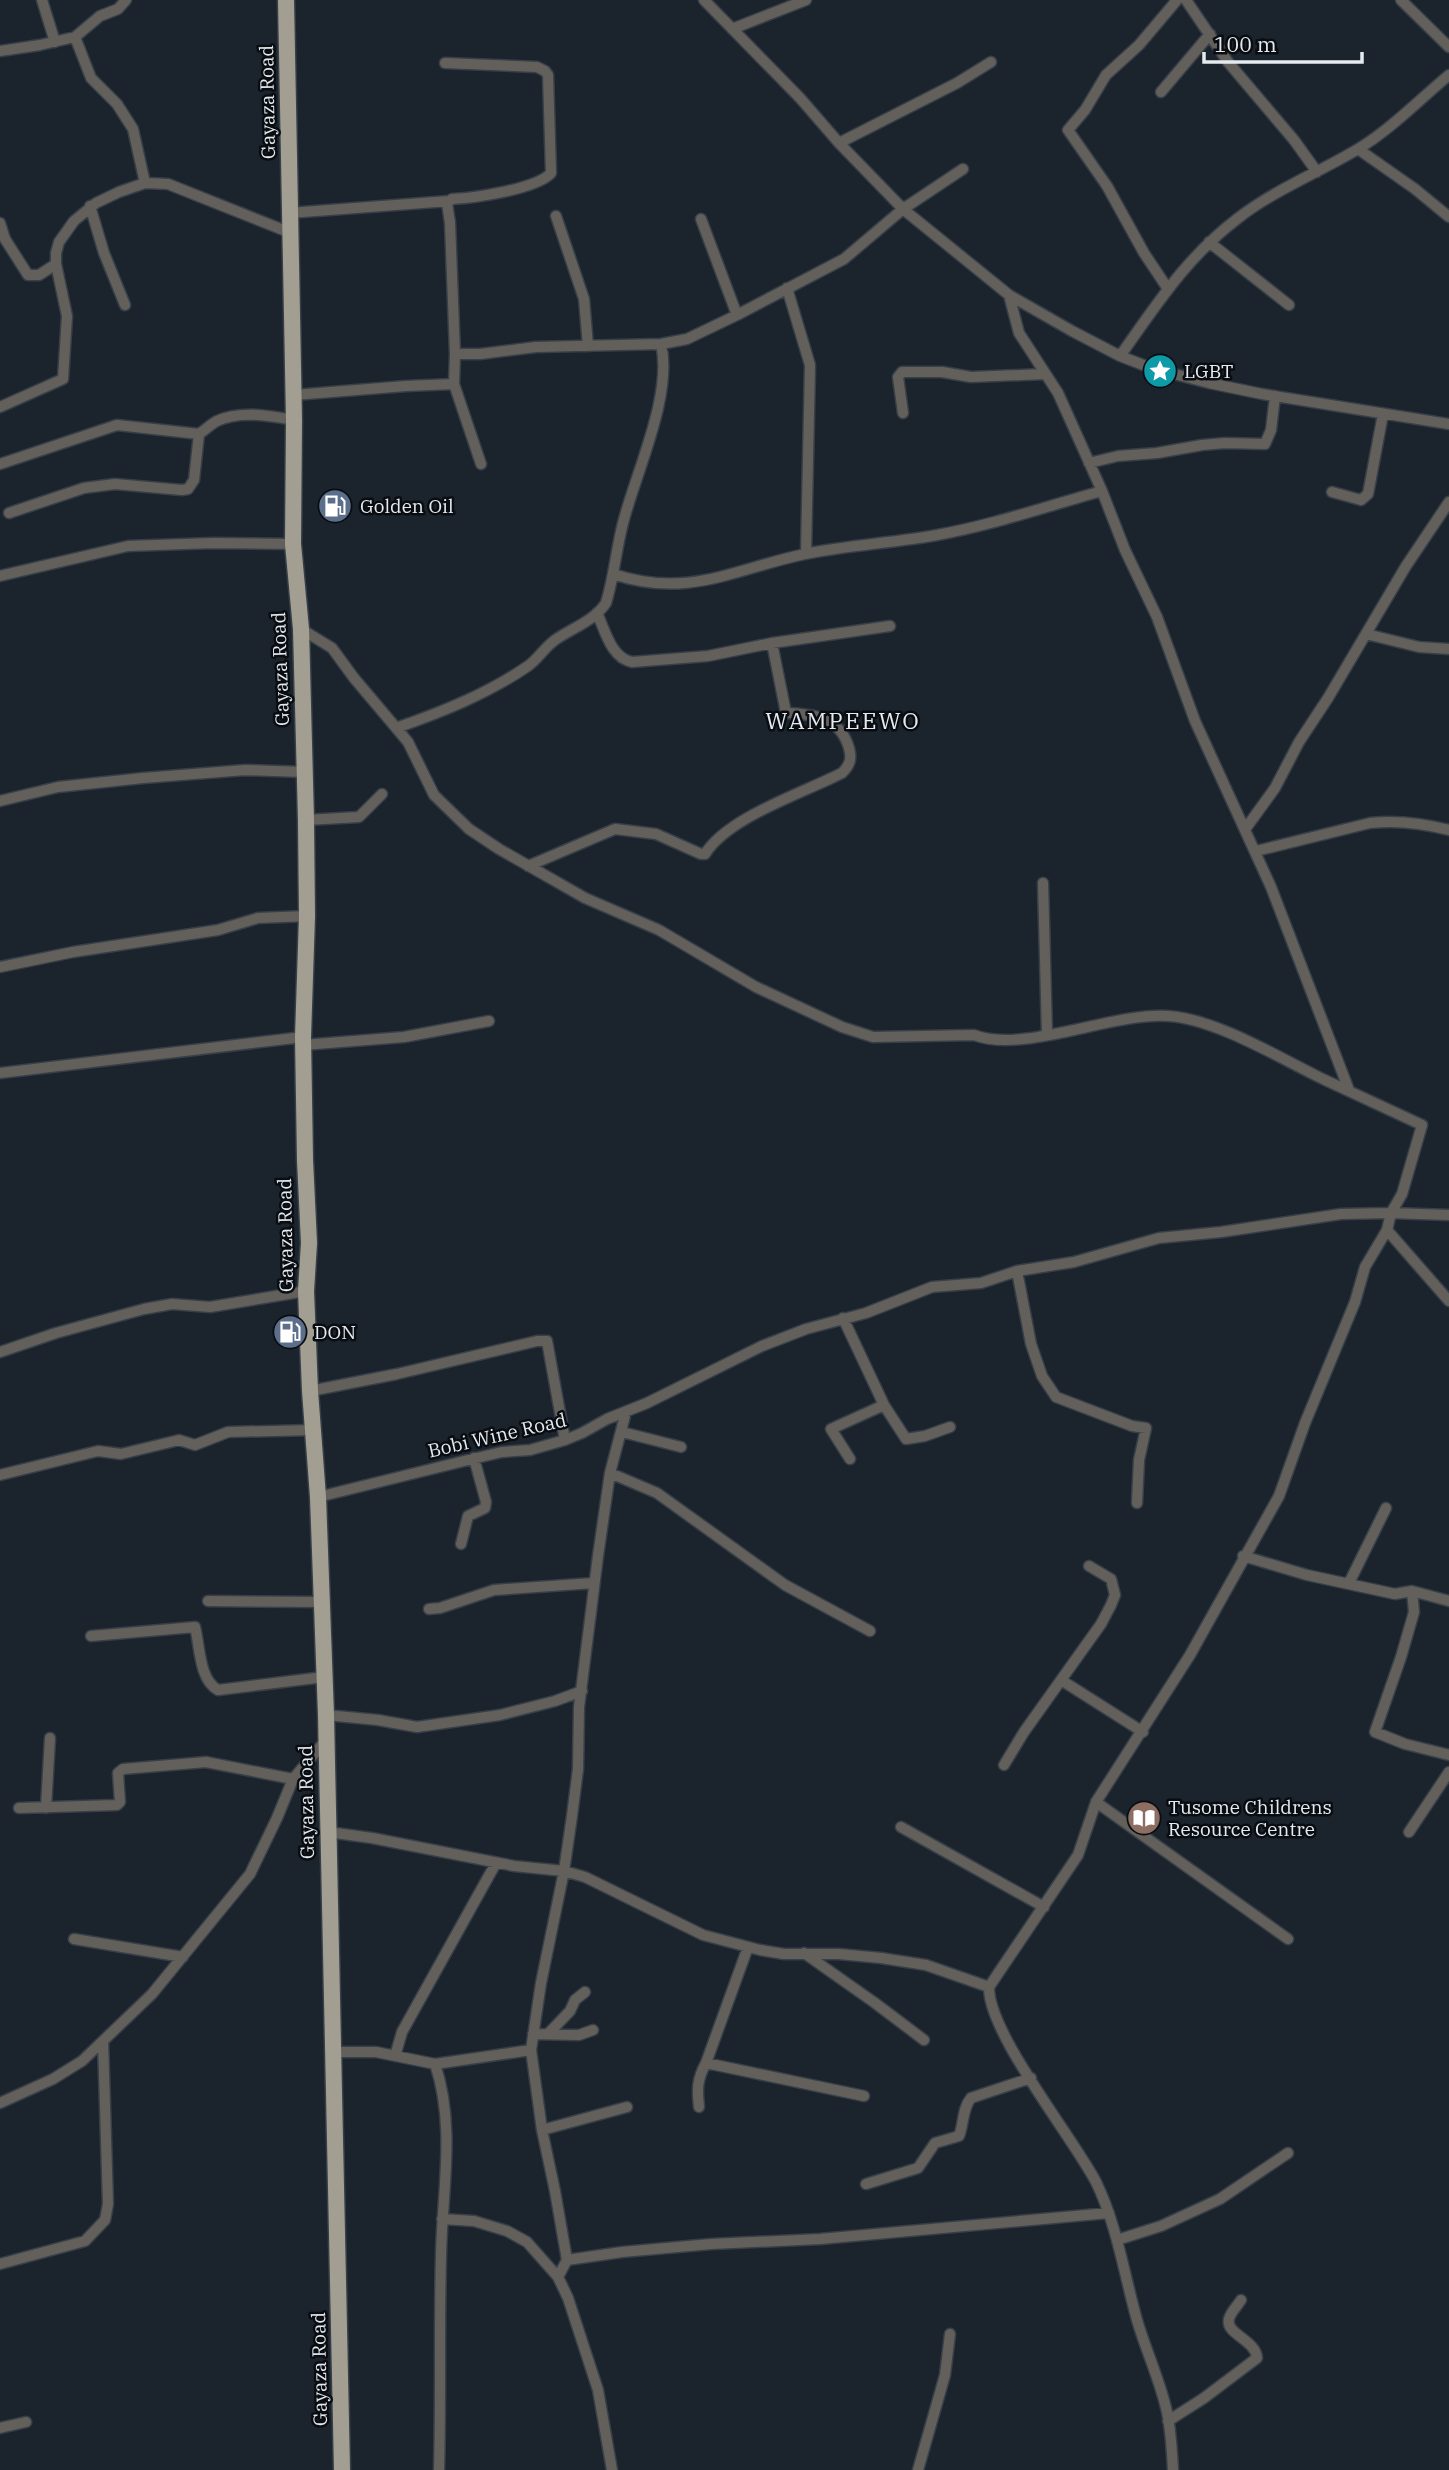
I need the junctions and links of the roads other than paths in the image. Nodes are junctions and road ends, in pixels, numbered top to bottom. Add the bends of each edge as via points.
1 (42, 0) edge
2 (126, 0) edge
3 (286, 0) edge
4 (704, 0) edge
5 (806, 0) edge
6 (1177, 0) edge
7 (1186, 0) edge
8 (1401, 0) edge
9 (732, 29) junction
10 (1210, 34) junction
11 (75, 37) junction
12 (55, 42) junction
13 (1449, 47) edge
14 (0, 51) edge
15 (445, 62) dead end
16 (991, 62) dead end
17 (1449, 75) edge
18 (1161, 92) dead end
19 (839, 143) junction
20 (1358, 149) junction
21 (963, 169) dead end
22 (1317, 172) junction
23 (145, 183) junction
24 (449, 201) junction
25 (90, 206) junction
26 (903, 209) junction
27 (289, 212) junction
28 (556, 216) dead end
29 (1449, 217) edge
30 (701, 219) dead end
31 (0, 223) edge
32 (291, 233) junction
33 (1209, 242) junction
34 (56, 264) junction
35 (787, 288) junction
36 (1168, 289) junction
37 (1009, 295) junction
38 (125, 305) dead end
39 (1289, 305) dead end
40 (737, 315) junction
41 (661, 344) junction
42 (588, 346) junction
43 (455, 354) junction
44 (1120, 356) junction
45 (1045, 374) junction
46 (454, 384) junction
47 (294, 395) junction
48 (1275, 396) junction
49 (0, 407) edge
50 (903, 413) dead end
51 (1383, 414) junction
52 (294, 420) junction
53 (1449, 424) edge
54 (200, 434) junction
55 (1089, 463) junction
56 (0, 464) edge
57 (481, 464) dead end
58 (1102, 491) junction
59 (1332, 492) dead end
60 (1449, 502) edge
61 (9, 513) dead end
62 (293, 544) junction
63 (806, 554) junction
64 (613, 574) junction
65 (0, 576) edge
66 (597, 613) junction
67 (891, 626) dead end
68 (301, 629) junction
69 (1366, 634) junction
70 (772, 643) junction
71 (1449, 649) edge
72 (396, 728) junction
73 (304, 772) junction
74 (382, 794) dead end
75 (0, 801) edge
76 (306, 820) junction
77 (1246, 828) junction
78 (1449, 830) edge
79 (1256, 851) junction
80 (528, 866) junction
81 (1043, 883) dead end
82 (307, 916) junction
83 (0, 967) edge
84 (489, 1021) dead end
85 (1047, 1034) junction
86 (303, 1041) junction
87 (0, 1073) edge
88 (1349, 1090) junction
89 (1391, 1213) junction
90 (1449, 1215) edge
91 (1387, 1230) junction
92 (1017, 1271) junction
93 (306, 1291) junction
94 (1449, 1301) edge
95 (843, 1318) junction
96 (0, 1352) edge
97 (310, 1391) junction
98 (884, 1405) junction
99 (626, 1412) junction
100 (950, 1427) dead end
101 (312, 1430) junction
102 (622, 1432) junction
103 (565, 1440) junction
104 (681, 1447) dead end
105 (474, 1458) junction
106 (850, 1459) dead end
107 (610, 1473) junction
108 (0, 1475) edge
109 (318, 1497) junction
110 (1137, 1503) dead end
111 (1386, 1508) dead end
112 (461, 1544) dead end
113 (1243, 1556) junction
114 (1089, 1566) dead end
115 (594, 1583) junction
116 (1349, 1583) junction
117 (1412, 1591) junction
118 (208, 1601) dead end
119 (1449, 1601) edge
120 (321, 1602) junction
121 (429, 1609) dead end
122 (870, 1631) dead end
123 (91, 1636) dead end
124 (324, 1677) junction
125 (1061, 1680) junction
126 (582, 1691) junction
127 (326, 1715) junction
128 (1143, 1732) junction
129 (50, 1738) dead end
130 (326, 1740) junction
131 (1449, 1755) edge
132 (1004, 1765) dead end
133 (1449, 1772) edge
134 (293, 1779) junction
135 (1097, 1802) junction
136 (19, 1808) dead end
137 (46, 1808) junction
138 (901, 1827) dead end
139 (328, 1832) junction
140 (1409, 1832) dead end
141 (496, 1863) junction
142 (564, 1871) junction
143 (1044, 1907) junction
144 (74, 1939) dead end
145 (1289, 1939) dead end
146 (748, 1947) junction
147 (804, 1953) junction
148 (183, 1956) junction
149 (989, 1987) junction
150 (585, 1992) dead end
151 (593, 2030) dead end
152 (533, 2034) junction
153 (548, 2034) junction
154 (924, 2040) dead end
155 (103, 2041) junction
156 (531, 2050) junction
157 (331, 2052) junction
158 (395, 2056) junction
159 (706, 2063) junction
160 (435, 2064) junction
161 (1031, 2078) junction
162 (864, 2096) dead end
163 (0, 2104) edge
164 (626, 2107) dead end
165 (699, 2107) dead end
166 (542, 2130) junction
167 (1288, 2153) dead end
168 (866, 2184) dead end
169 (1109, 2213) junction
170 (442, 2219) junction
171 (1117, 2240) junction
172 (567, 2260) junction
173 (0, 2264) edge
174 (558, 2277) junction
175 (1241, 2300) dead end
176 (950, 2334) dead end
177 (1168, 2421) junction
178 (26, 2422) dead end
179 (0, 2428) edge
180 (342, 2470) edge
181 (439, 2470) edge
182 (612, 2470) edge
183 (918, 2470) edge
184 (1173, 2470) edge

1 - 12 street
2 - 11 street
3 - 27 main road, Gayaza Road
4 - 9 street
5 - 9 street
6 - 36 street via 1106,75 1068,130
7 - 10 street
8 - 13 street
9 - 19 street
10 - 18 street
10 - 22 street
11 - 12 street
11 - 23 street via 91,78 117,104 133,129
12 - 14 street
15 - 24 street via 545,71 552,162 551,173 533,184
16 - 19 street
17 - 20 street
19 - 26 street
20 - 22 street
20 - 29 street
21 - 26 street
22 - 33 street via 1259,204
23 - 25 street
23 - 32 street via 181,188
24 - 27 street
24 - 43 street
25 - 34 street via 59,242
25 - 38 street
26 - 35 street via 852,253
26 - 37 street
27 - 32 main road, Gayaza Road
28 - 42 street via 584,299
30 - 40 street
31 - 34 street via 28,275 39,275
32 - 47 main road, Gayaza Road
33 - 36 street
33 - 39 street
34 - 49 street via 67,316 63,379
35 - 40 street
35 - 63 street via 810,365
36 - 44 street
37 - 44 street
37 - 45 street via 1018,333
40 - 41 street via 687,339
41 - 42 street
41 - 64 street via 665,368 661,393 623,521
42 - 43 street
43 - 46 street
44 - 48 street via 1150,368
45 - 50 street via 971,377 902,372 898,377
45 - 55 street
46 - 47 street
46 - 57 street
47 - 52 main road, Gayaza Road
48 - 51 street
48 - 55 street via 1265,444 1202,445
51 - 53 street
51 - 59 street via 1368,494 1361,500
52 - 54 street via 238,416 218,420
52 - 62 main road, Gayaza Road
54 - 56 street via 117,425
54 - 61 street via 194,480 188,489 116,484 84,488
55 - 58 street
58 - 63 street via 951,533
58 - 77 street via 1157,617 1195,721
60 - 69 street
62 - 65 street via 128,546
62 - 68 main road, Gayaza Road
63 - 64 street via 695,583 647,583
64 - 66 street via 606,603
66 - 70 street via 615,652 632,662 708,656
66 - 72 street via 494,687
67 - 70 street
68 - 72 street via 332,648
68 - 73 main road, Gayaza Road
69 - 71 street
69 - 77 street via 1275,788
70 - 80 street via 786,713 816,715 846,735 851,756 842,773 745,820 705,854 656,834 615,829
72 - 80 street via 408,742 434,795 469,829
73 - 75 street via 246,770 143,778 58,787
73 - 76 main road, Gayaza Road
74 - 76 street via 359,817
76 - 82 main road, Gayaza Road
77 - 79 street
78 - 79 street via 1388,821
79 - 88 street
80 - 85 street via 585,898 659,930 756,987 842,1027 890,1038 974,1035 1003,1040
81 - 85 street
82 - 83 street via 258,918 218,930 73,951
82 - 86 main road, Gayaza Road
84 - 86 street via 404,1037
85 - 88 street via 1153,1016 1180,1017 1243,1039
86 - 87 street
86 - 93 main road, Gayaza Road via 309,1243
88 - 89 street via 1422,1125 1402,1194
89 - 90 street, Bobi Wine Road
89 - 91 street
89 - 92 street, Bobi Wine Road via 1341,1214 1159,1238 1074,1262
91 - 94 street
91 - 113 street via 1365,1267 1279,1496
92 - 95 street, Bobi Wine Road via 981,1283 932,1287
92 - 110 street via 1031,1345 1042,1376 1056,1397 1146,1428
93 - 96 street via 210,1307 172,1304 144,1309
93 - 97 main road, Gayaza Road
95 - 98 street
95 - 99 street, Bobi Wine Road via 762,1346
97 - 101 main road, Gayaza Road
97 - 103 street via 547,1341
98 - 100 street via 906,1440
98 - 106 street via 831,1429
99 - 102 street
99 - 103 street, Bobi Wine Road
101 - 108 street via 228,1432 195,1445 179,1440 121,1454 98,1451
101 - 109 main road, Gayaza Road
102 - 104 street
102 - 107 street
103 - 105 street, Bobi Wine Road
105 - 109 street, Bobi Wine Road
105 - 112 street via 486,1502 485,1508 468,1516
107 - 115 street
107 - 122 street via 657,1493 785,1585
109 - 120 main road, Gayaza Road
111 - 116 street
113 - 116 street
113 - 128 street
114 - 125 street via 1111,1579 1115,1595 1101,1624
115 - 121 street via 494,1590
115 - 126 street
116 - 117 street via 1395,1594
117 - 119 street
117 - 131 street via 1413,1612 1375,1732
118 - 120 street
120 - 124 main road, Gayaza Road
123 - 124 street via 195,1627 209,1683 218,1690
124 - 127 main road, Gayaza Road
125 - 128 street
125 - 132 street
126 - 127 street via 500,1715 417,1727
126 - 142 street via 578,1769
127 - 130 main road, Gayaza Road
128 - 135 street
129 - 137 street
130 - 134 street
130 - 139 main road, Gayaza Road
133 - 140 street
134 - 137 street via 206,1762 123,1769 118,1773 117,1805
134 - 148 street via 250,1874
135 - 143 street via 1078,1855
135 - 145 street
136 - 137 street
138 - 143 street
139 - 141 street
139 - 157 main road, Gayaza Road
141 - 142 street
141 - 158 street via 402,2032
142 - 146 street via 703,1935
142 - 152 street
143 - 149 street
144 - 148 street
146 - 147 street
146 - 159 street
147 - 149 street via 926,1965
147 - 154 street
148 - 155 street
149 - 161 street via 998,2021
150 - 153 street
151 - 153 street via 579,2035
152 - 153 street
152 - 156 street
155 - 163 street via 53,2079
155 - 173 street via 105,2220 85,2241
156 - 160 street
156 - 166 street
157 - 158 street
157 - 180 main road, Gayaza Road
158 - 160 street
159 - 162 street
159 - 165 street via 699,2076
160 - 170 street via 447,2127
161 - 168 street via 971,2098 965,2105 959,2136 935,2144 918,2168
161 - 169 street via 1096,2182
164 - 166 street
166 - 172 street
167 - 171 street via 1220,2199
169 - 171 street
169 - 172 street
170 - 174 street via 474,2221 507,2231 527,2242
170 - 181 street
171 - 177 street
172 - 174 street
174 - 182 street via 598,2390
175 - 177 street via 1229,2324 1254,2346 1257,2358
176 - 183 street via 945,2375
177 - 184 street
178 - 179 street

